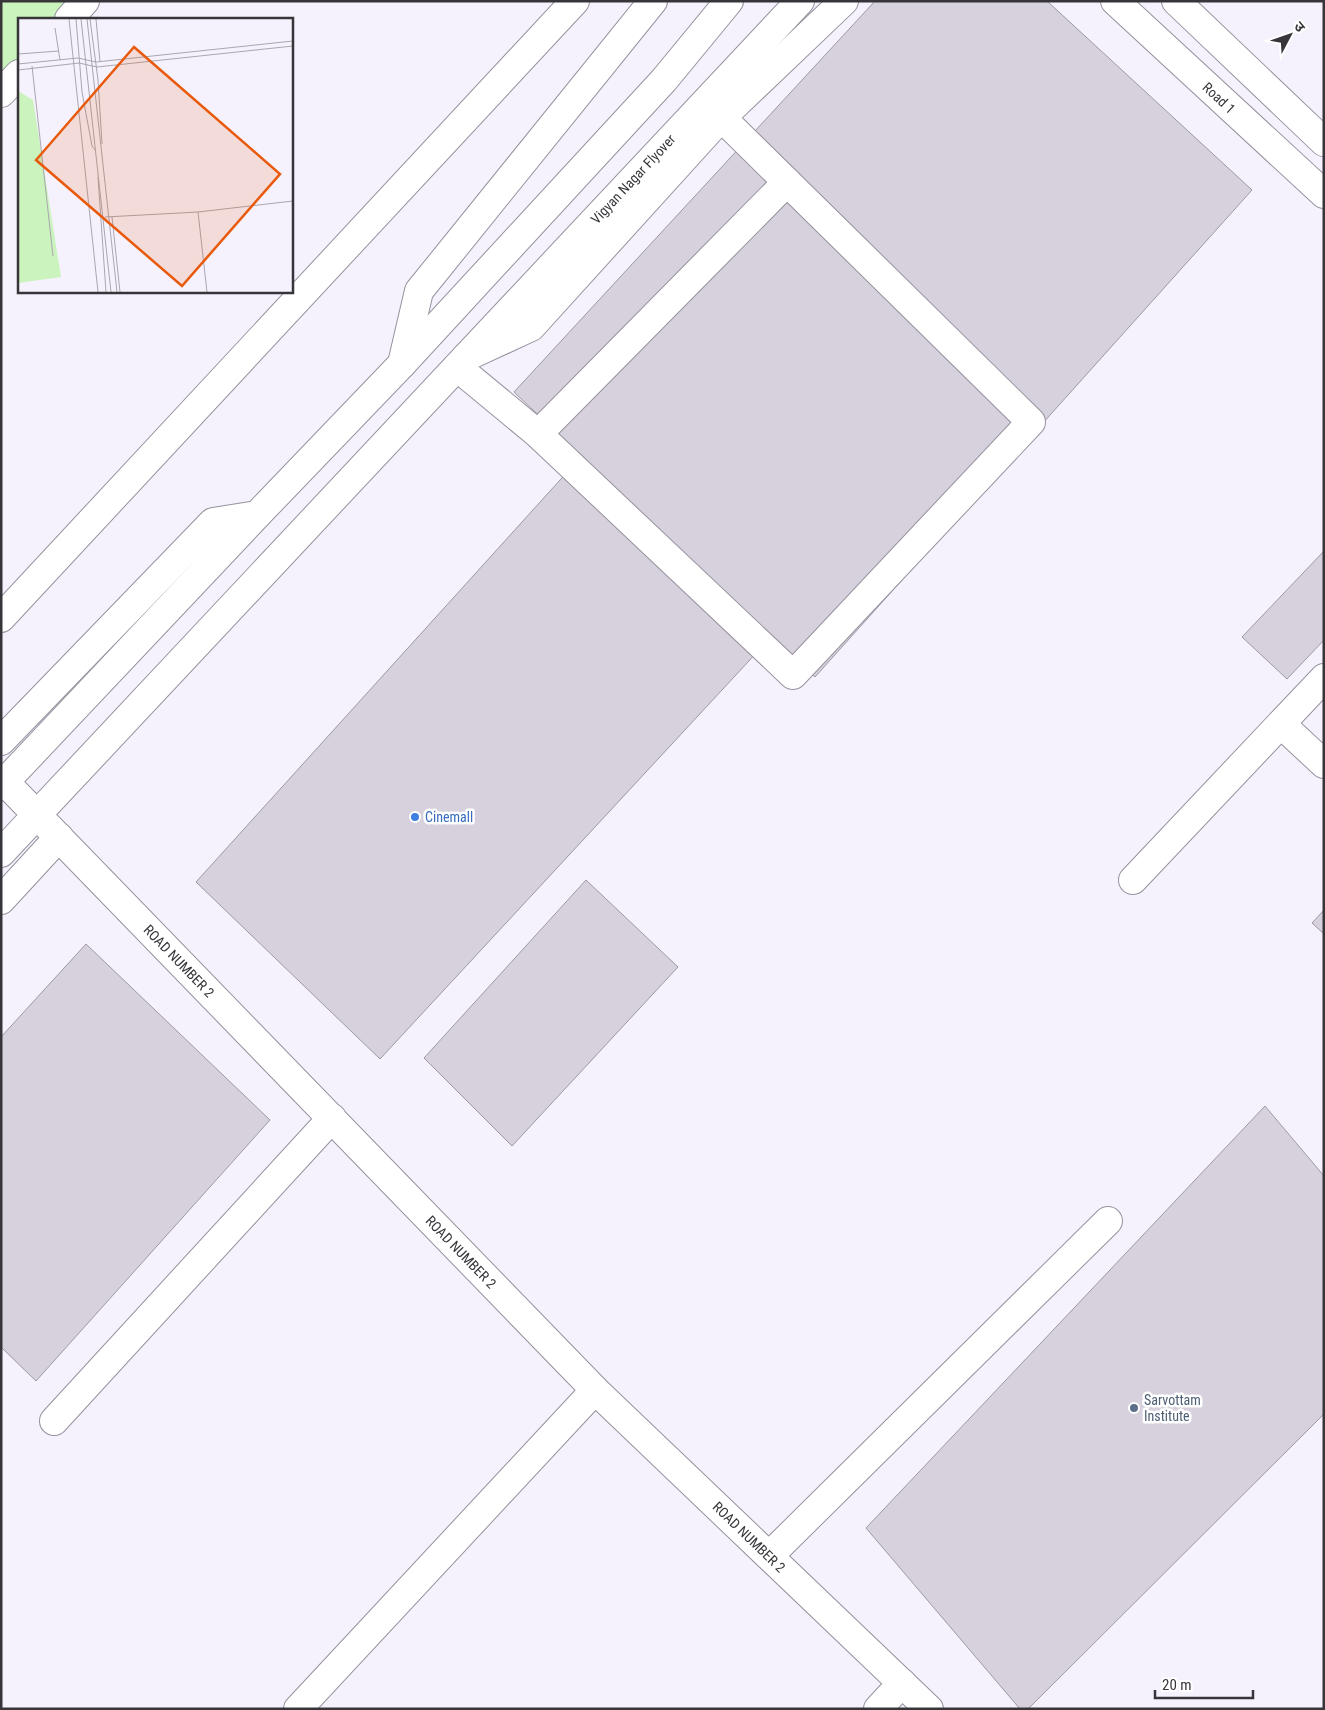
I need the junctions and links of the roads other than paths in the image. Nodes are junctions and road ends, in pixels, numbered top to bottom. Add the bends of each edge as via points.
1 (85, 1) edge
2 (575, 1) edge
3 (653, 1) edge
4 (729, 1) edge
5 (800, 1) edge
6 (844, 1) edge
7 (1115, 1) edge
8 (1176, 1) edge
9 (70, 18) edge
10 (18, 75) edge
11 (1, 93) edge
12 (721, 117) junction
13 (1324, 142) edge
14 (787, 182) junction
15 (1324, 194) edge
16 (461, 362) junction
17 (402, 364) junction
18 (538, 434) junction
19 (256, 515) junction
20 (1, 618) edge
21 (1324, 678) edge
22 (1281, 724) junction
23 (1, 741) edge
24 (1324, 764) edge
25 (3, 784) edge
26 (37, 815) junction
27 (59, 837) junction
28 (1, 853) edge
29 (1133, 880) dead end
30 (1, 900) edge
31 (332, 1118) junction
32 (1108, 1221) dead end
33 (594, 1390) junction
34 (54, 1421) dead end
35 (769, 1556) junction
36 (902, 1683) junction
37 (298, 1709) edge
38 (878, 1709) edge
39 (929, 1709) edge

1 - 9 street
2 - 20 street
3 - 17 street via 419,291
4 - 17 street via 664,80
5 - 16 street, Vigyan Nagar Flyover
6 - 12 street
7 - 15 street, Road 1
8 - 13 street
10 - 11 street
12 - 14 street
12 - 16 street via 531,327
14 - 18 street
14 - 18 street via 1031,422 793,674
16 - 18 street
16 - 26 street, Vigyan Nagar Flyover
17 - 19 street
19 - 23 street via 212,522
19 - 25 street
21 - 22 street
22 - 24 street
22 - 29 street
25 - 26 street, ROAD NUMBER 2
26 - 27 street, ROAD NUMBER 2
26 - 28 street, Vigyan Nagar Flyover
27 - 30 street
27 - 31 street, ROAD NUMBER 2
31 - 33 street, ROAD NUMBER 2
31 - 34 street
32 - 35 street
33 - 35 street, ROAD NUMBER 2
33 - 37 street
35 - 36 street, ROAD NUMBER 2
36 - 38 street
36 - 39 street, ROAD NUMBER 2

